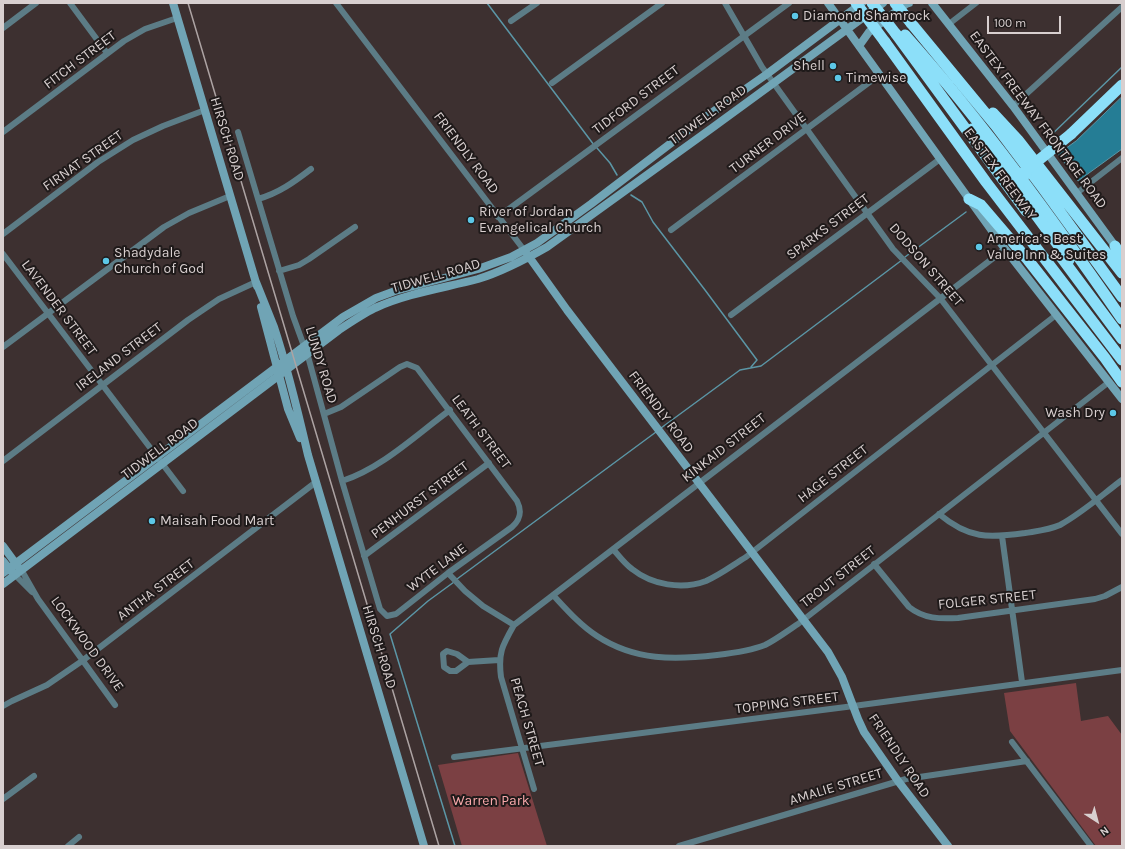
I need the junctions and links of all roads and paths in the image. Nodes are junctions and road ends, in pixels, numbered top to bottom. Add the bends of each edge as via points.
1 (36, 3) edge
2 (70, 3) edge
3 (172, 3) edge
4 (336, 3) edge
5 (536, 3) edge
6 (662, 3) edge
7 (725, 3) edge
8 (789, 3) edge
9 (828, 3) edge
10 (856, 3) edge
11 (862, 3) edge
12 (872, 3) edge
13 (879, 3) edge
14 (883, 3) edge
15 (895, 3) edge
16 (910, 3) edge
17 (932, 3) edge
18 (976, 3) edge
19 (1122, 7) edge
20 (177, 18) junction
21 (840, 20) junction
22 (512, 21) dead end
23 (949, 24) junction
24 (3, 28) edge
25 (847, 30) junction
26 (898, 32) junction
27 (744, 36) junction
28 (859, 46) junction
29 (107, 53) junction
30 (767, 74) junction
31 (879, 75) junction
32 (552, 83) dead end
33 (773, 83) junction
34 (1122, 85) edge
35 (1122, 92) edge
36 (972, 96) junction
37 (1012, 106) junction
38 (205, 110) junction
39 (704, 118) junction
40 (712, 128) junction
41 (807, 129) junction
42 (3, 132) edge
43 (238, 132) dead end
44 (1072, 136) junction
45 (1122, 158) edge
46 (940, 159) junction
47 (312, 169) dead end
48 (1026, 173) junction
49 (1077, 193) junction
50 (230, 196) junction
51 (258, 199) junction
52 (969, 199) junction
53 (594, 207) junction
54 (868, 213) junction
55 (498, 217) junction
56 (355, 227) dead end
57 (671, 230) dead end
58 (3, 234) edge
59 (1115, 246) joint
60 (1005, 249) junction
61 (524, 250) junction
62 (3, 254) edge
63 (1122, 256) edge
64 (530, 257) junction
65 (1071, 259) junction
66 (279, 271) junction
67 (1122, 273) edge
68 (256, 282) junction
69 (449, 282) junction
70 (1122, 297) edge
71 (940, 298) junction
72 (375, 304) junction
73 (49, 313) junction
74 (731, 315) dead end
75 (1056, 315) junction
76 (1122, 319) edge
77 (1122, 327) edge
78 (1122, 333) edge
79 (1122, 339) edge
80 (304, 345) junction
81 (3, 347) edge
82 (307, 354) junction
83 (1122, 360) edge
84 (284, 361) junction
85 (992, 365) junction
86 (276, 367) junction
87 (287, 370) junction
88 (279, 376) junction
89 (1109, 382) junction
90 (1122, 382) edge
91 (103, 385) junction
92 (1122, 399) edge
93 (450, 410) junction
94 (324, 414) junction
95 (206, 420) junction
96 (211, 427) junction
97 (1044, 433) junction
98 (308, 455) junction
99 (157, 457) junction
100 (3, 461) edge
101 (489, 463) junction
102 (162, 464) junction
103 (1122, 480) edge
104 (342, 481) junction
105 (316, 482) junction
106 (698, 483) junction
107 (183, 490) dead end
108 (1096, 500) junction
109 (84, 512) junction
110 (939, 514) junction
111 (90, 519) junction
112 (511, 528) joint
113 (1122, 534) edge
114 (1002, 536) junction
115 (3, 546) edge
116 (613, 549) junction
117 (752, 552) junction
118 (364, 556) junction
119 (3, 561) edge
120 (874, 564) junction
121 (9, 568) edge
122 (18, 573) junction
123 (450, 575) junction
124 (3, 584) edge
125 (1122, 587) edge
126 (553, 595) junction
127 (379, 606) joint
128 (1013, 610) junction
129 (803, 620) junction
130 (514, 625) junction
131 (499, 660) junction
132 (82, 661) junction
133 (468, 662) dead end
134 (1122, 670) edge
135 (1022, 682) junction
136 (115, 705) dead end
137 (3, 706) edge
138 (853, 706) junction
139 (1012, 742) dead end
140 (521, 749) junction
141 (454, 757) dead end
142 (1027, 761) junction
143 (34, 776) dead end
144 (898, 781) junction
145 (534, 789) dead end
146 (3, 799) edge
147 (79, 837) dead end
148 (68, 846) edge
149 (424, 846) edge
150 (679, 846) edge
151 (948, 846) edge
152 (1090, 846) edge

1 - 24 street
2 - 29 street
3 - 20 main road, HIRSCH ROAD
4 - 55 street, FRIENDLY ROAD
5 - 22 street
6 - 32 street
7 - 27 street, DODSON STREET
8 - 27 street, TIDFORD STREET
9 - 21 main road
10 - 83 highway, EASTEX FREEWAY, bridge via 986,182
11 - 21 main road, TIDWELL ROAD
12 - 26 highway, bridge
13 - 26 highway, EASTEX FREEWAY
14 - 25 main road, TIDWELL ROAD
15 - 36 highway, EASTEX FREEWAY, bridge
16 - 28 main road via 869,32
17 - 23 main road, EASTEX FREEWAY FRONTAGE ROAD
18 - 23 street
19 - 37 street
20 - 29 street, FITCH STREET via 145,29
20 - 38 main road, HIRSCH ROAD
21 - 25 main road
21 - 30 main road, TIDWELL ROAD
23 - 37 main road, EASTEX FREEWAY FRONTAGE ROAD
25 - 28 main road
25 - 33 main road, TIDWELL ROAD
26 - 48 highway via 1009,170
26 - 76 highway, EASTEX FREEWAY via 938,73 970,112 1066,239
26 - 79 highway
27 - 30 street, DODSON STREET
27 - 55 street, TIDFORD STREET
28 - 31 main road
29 - 42 street, FITCH STREET
30 - 33 street, DODSON STREET
30 - 39 main road, TIDWELL ROAD
31 - 41 street, TURNER DRIVE
31 - 46 main road
33 - 40 main road, TIDWELL ROAD
33 - 41 street, DODSON STREET
34 - 44 highway
35 - 44 highway
36 - 67 highway via 996,115 1018,140
36 - 70 highway, EASTEX FREEWAY
37 - 49 main road, EASTEX FREEWAY FRONTAGE ROAD
38 - 50 main road, HIRSCH ROAD
38 - 58 street, FIRNAT STREET via 133,140 98,162
39 - 40 main road
39 - 53 main road, TIDWELL ROAD
40 - 53 main road, TIDWELL ROAD
41 - 54 street, DODSON STREET
41 - 57 street, TURNER DRIVE
43 - 51 street, LUNDY ROAD
44 - 48 highway, bridge
45 - 49 street
46 - 52 main road
46 - 54 street, SPARKS STREET
47 - 51 street via 286,188
48 - 65 highway, bridge via 1018,187 1022,196
49 - 59 main road, EASTEX FREEWAY FRONTAGE ROAD
50 - 68 main road, HIRSCH ROAD
50 - 73 street via 189,213 164,227
51 - 66 street, LUNDY ROAD
52 - 60 main road
52 - 90 highway via 981,205 1046,282
53 - 61 main road, TIDWELL ROAD
53 - 64 main road, TIDWELL ROAD via 547,247
54 - 71 street, DODSON STREET via 904,262
54 - 74 street, SPARKS STREET
55 - 61 street, FRIENDLY ROAD
56 - 66 street via 299,265
59 - 63 highway
60 - 71 street, KINKAID STREET
60 - 75 main road
61 - 64 main road, FRIENDLY ROAD
61 - 69 main road, TIDWELL ROAD
62 - 73 street, LAVENDER STREET
64 - 69 main road, TIDWELL ROAD via 479,278
64 - 106 main road, FRIENDLY ROAD
65 - 77 highway
65 - 78 highway
66 - 80 street, LUNDY ROAD
68 - 84 main road, HIRSCH ROAD
68 - 86 main road, HIRSCH ROAD
68 - 91 street, IRELAND STREET via 219,299
69 - 72 main road, TIDWELL ROAD via 395,291
71 - 85 street, DODSON STREET
71 - 106 street, KINKAID STREET
72 - 80 main road, TIDWELL ROAD via 343,317
72 - 82 main road, TIDWELL ROAD
73 - 81 street
73 - 91 street, LAVENDER STREET
75 - 85 street, HAGE STREET
75 - 89 main road
80 - 82 street, LUNDY ROAD
80 - 84 main road, TIDWELL ROAD
82 - 87 main road, TIDWELL ROAD
82 - 94 street, LUNDY ROAD
84 - 86 main road, TIDWELL ROAD
84 - 87 main road, HIRSCH ROAD
85 - 97 street, DODSON STREET
85 - 117 street, HAGE STREET
86 - 88 main road, HIRSCH ROAD
86 - 95 main road, TIDWELL ROAD
87 - 88 main road, TIDWELL ROAD
87 - 98 main road, HIRSCH ROAD
88 - 96 main road, TIDWELL ROAD
88 - 98 main road, HIRSCH ROAD via 288,409
89 - 92 main road
89 - 97 street, TROUT STREET
91 - 99 street, LAVENDER STREET
91 - 100 street, IRELAND STREET
93 - 94 street, LEATH STREET via 417,368 407,364 400,366 341,407
93 - 101 street, LEATH STREET
93 - 104 street via 372,468
94 - 104 street, LUNDY ROAD
95 - 96 main road
95 - 99 main road, TIDWELL ROAD
96 - 102 main road, TIDWELL ROAD
97 - 108 street, DODSON STREET
97 - 110 street, TROUT STREET
98 - 105 main road, HIRSCH ROAD
99 - 102 street, LAVENDER STREET
99 - 109 main road, TIDWELL ROAD
101 - 112 street, LEATH STREET via 520,506 518,520
101 - 118 street, PENHURST STREET
102 - 107 street, LAVENDER STREET
102 - 111 main road, TIDWELL ROAD
103 - 108 street
104 - 118 street, LUNDY ROAD
105 - 132 street, ANTHA STREET
105 - 149 main road, HIRSCH ROAD
106 - 116 street, KINKAID STREET
106 - 117 main road, FRIENDLY ROAD
108 - 113 street, DODSON STREET
108 - 114 street via 1072,518 1054,527
109 - 111 main road
109 - 121 main road, TIDWELL ROAD
110 - 114 street via 964,530 982,536
110 - 120 street, TROUT STREET
111 - 122 main road, TIDWELL ROAD
112 - 123 street, WYTE LANE
114 - 128 street
115 - 121 main road, LOCKWOOD DRIVE
116 - 117 street, HAGE STREET via 623,562 640,575 660,583 682,586 714,577
116 - 126 street, KINKAID STREET
117 - 129 main road, FRIENDLY ROAD
118 - 127 street, LUNDY ROAD
119 - 121 main road, LOCKWOOD DRIVE
120 - 128 street, FOLGER STREET via 903,602 927,617 958,618
120 - 129 street, TROUT STREET
121 - 122 main road, LOCKWOOD DRIVE
122 - 124 main road, TIDWELL ROAD
122 - 132 street, LOCKWOOD DRIVE
123 - 127 street, WYTE LANE via 396,614 387,616
123 - 130 street via 483,606
125 - 128 street, FOLGER STREET via 1095,599
126 - 129 street, TROUT STREET via 578,621 598,636 619,648 656,658 687,658 743,652 765,645
126 - 130 street, KINKAID STREET
128 - 135 street
129 - 138 main road, FRIENDLY ROAD via 837,667
130 - 131 street, KINKAID STREET via 503,644
131 - 133 street
131 - 140 street, PEACH STREET via 503,687
132 - 136 street, LOCKWOOD DRIVE
132 - 137 street, ANTHA STREET via 47,685
134 - 135 street, TOPPING STREET
135 - 138 street, TOPPING STREET
138 - 140 street, TOPPING STREET
138 - 144 main road, FRIENDLY ROAD via 864,732
139 - 142 street
140 - 141 street, TOPPING STREET
140 - 145 street, PEACH STREET
142 - 144 street, AMALIE STREET
142 - 152 street
143 - 146 street
144 - 150 street, AMALIE STREET
144 - 151 main road, FRIENDLY ROAD
147 - 148 street

